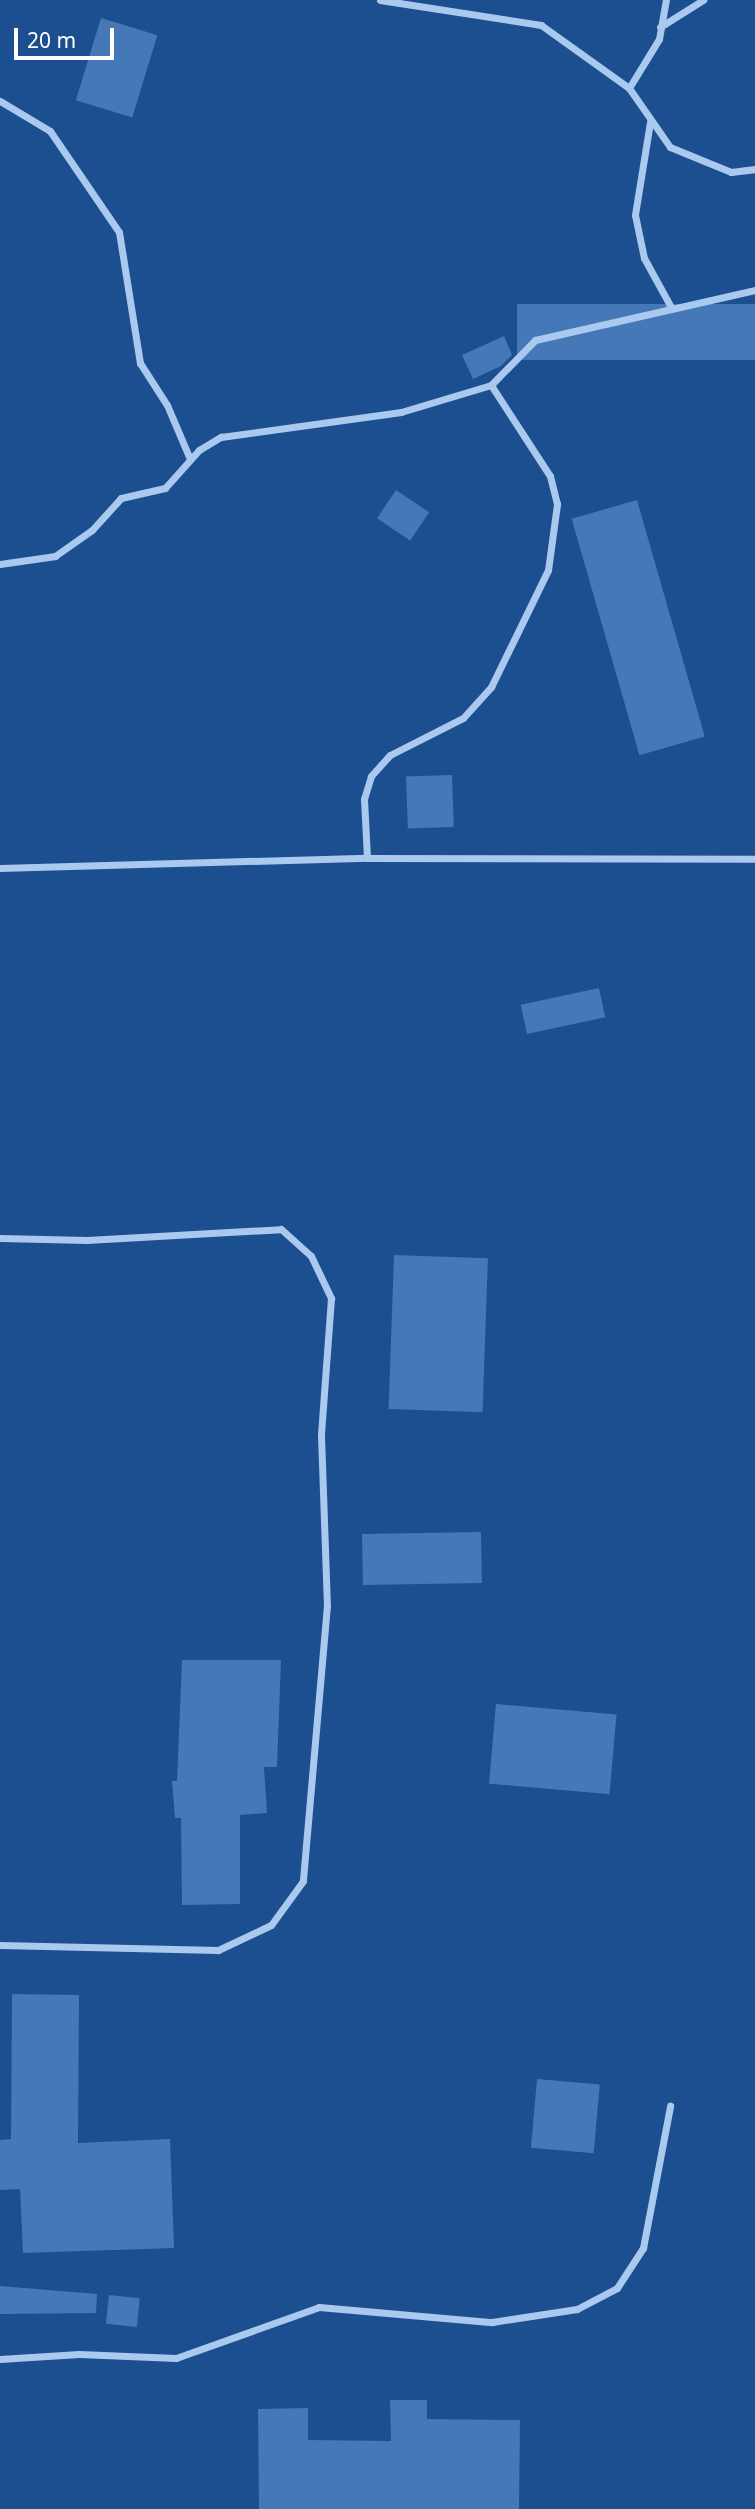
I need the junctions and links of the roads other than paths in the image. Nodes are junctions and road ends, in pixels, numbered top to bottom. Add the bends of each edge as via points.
1 (380, 0) edge
2 (666, 0) edge
3 (703, 0) edge
4 (660, 27) junction
5 (629, 88) junction
6 (0, 101) edge
7 (650, 122) junction
8 (755, 169) edge
9 (755, 290) edge
10 (672, 309) junction
11 (491, 385) junction
12 (190, 459) junction
13 (0, 564) edge
14 (367, 858) junction
15 (755, 859) edge
16 (0, 868) edge
17 (0, 1238) edge
18 (0, 1945) edge
19 (670, 2106) dead end
20 (0, 2358) edge

1 - 5 street via 541,25
2 - 4 street
3 - 4 street
4 - 5 street via 659,39
5 - 7 street
6 - 12 street via 50,131 119,232 140,363 167,405
7 - 8 street via 670,147 731,172
7 - 10 street via 635,215 644,258
9 - 10 street
10 - 11 street via 535,340
11 - 12 street via 401,412 221,437
11 - 14 street via 550,475 557,504 548,570 491,687 463,718 390,755 371,776 363,799
12 - 13 street via 165,488 121,498 92,530 55,556
14 - 15 street
14 - 16 street
17 - 18 street via 87,1240 281,1228 311,1256 331,1298 321,1435 327,1605 303,1881 271,1925 218,1950
19 - 20 street via 643,2248 617,2288 577,2309 492,2322 319,2307 176,2358 79,2354

